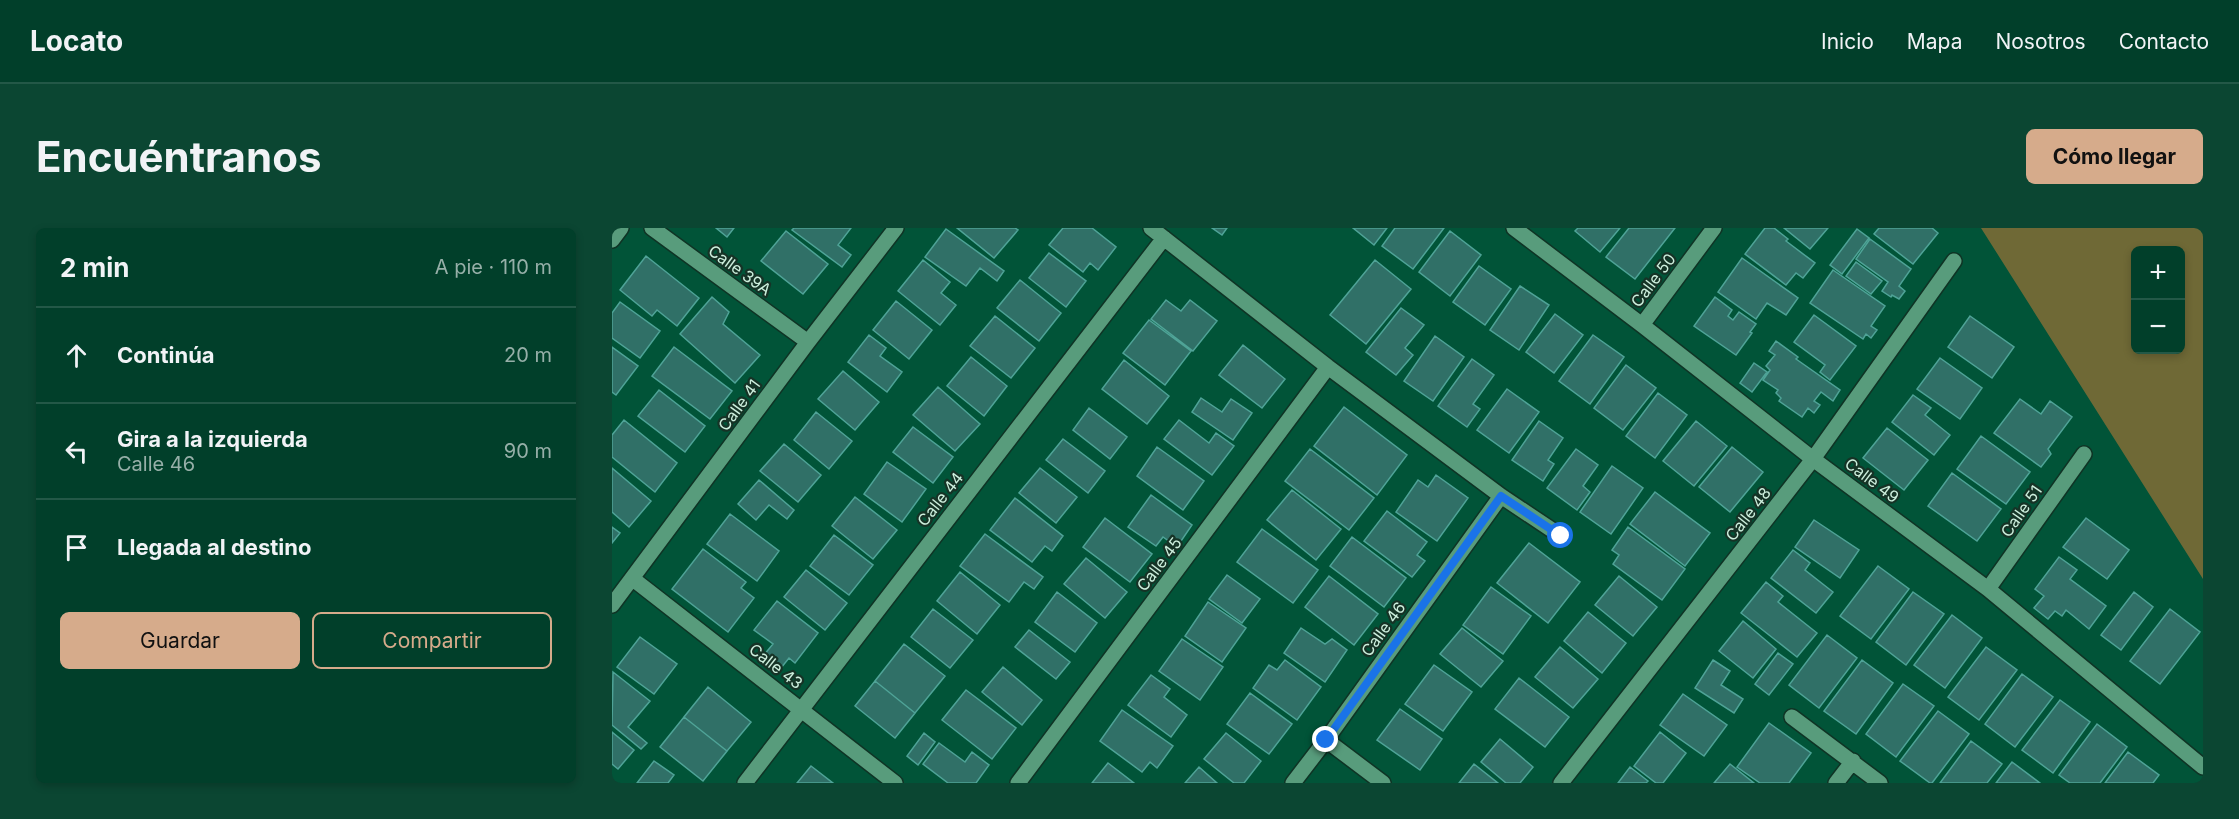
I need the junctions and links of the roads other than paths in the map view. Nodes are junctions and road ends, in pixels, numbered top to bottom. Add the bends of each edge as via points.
1 (621, 228) edge
2 (652, 228) edge
3 (896, 228) edge
4 (1151, 228) edge
5 (1514, 228) edge
6 (1714, 228) edge
7 (1164, 238) junction
8 (612, 240) edge
9 (1954, 261) dead end
10 (1642, 325) junction
11 (808, 342) junction
12 (1328, 367) junction
13 (2084, 454) dead end
14 (1813, 459) junction
15 (1501, 496) junction
16 (1561, 536) dead end
17 (633, 579) junction
18 (1988, 589) junction
19 (612, 605) edge
20 (801, 709) junction
21 (1792, 717) dead end
22 (1326, 740) junction
23 (2201, 761) edge
24 (1853, 762) junction
25 (745, 783) edge
26 (895, 783) edge
27 (1018, 783) edge
28 (1293, 783) edge
29 (1383, 783) edge
30 (1561, 783) edge
31 (1836, 783) edge
32 (1880, 783) edge

1 - 8 street
2 - 11 street, Calle 39A
3 - 11 street, Calle 41
4 - 7 street
5 - 10 street, Calle 49
6 - 10 street, Calle 50
7 - 12 street
7 - 20 street, Calle 44
9 - 14 street, Calle 48
10 - 14 street, Calle 49
11 - 17 street, Calle 41
12 - 15 street
12 - 27 street, Calle 45
13 - 18 street, Calle 51
14 - 18 street, Calle 49
14 - 30 street, Calle 48
15 - 16 street
15 - 22 street, Calle 46
17 - 19 street, Calle 41
17 - 20 street, Calle 43
18 - 23 street, Calle 49
20 - 25 street, Calle 44
20 - 26 street, Calle 43
21 - 24 street
22 - 28 street, Calle 46
22 - 29 street
24 - 31 street
24 - 32 street

